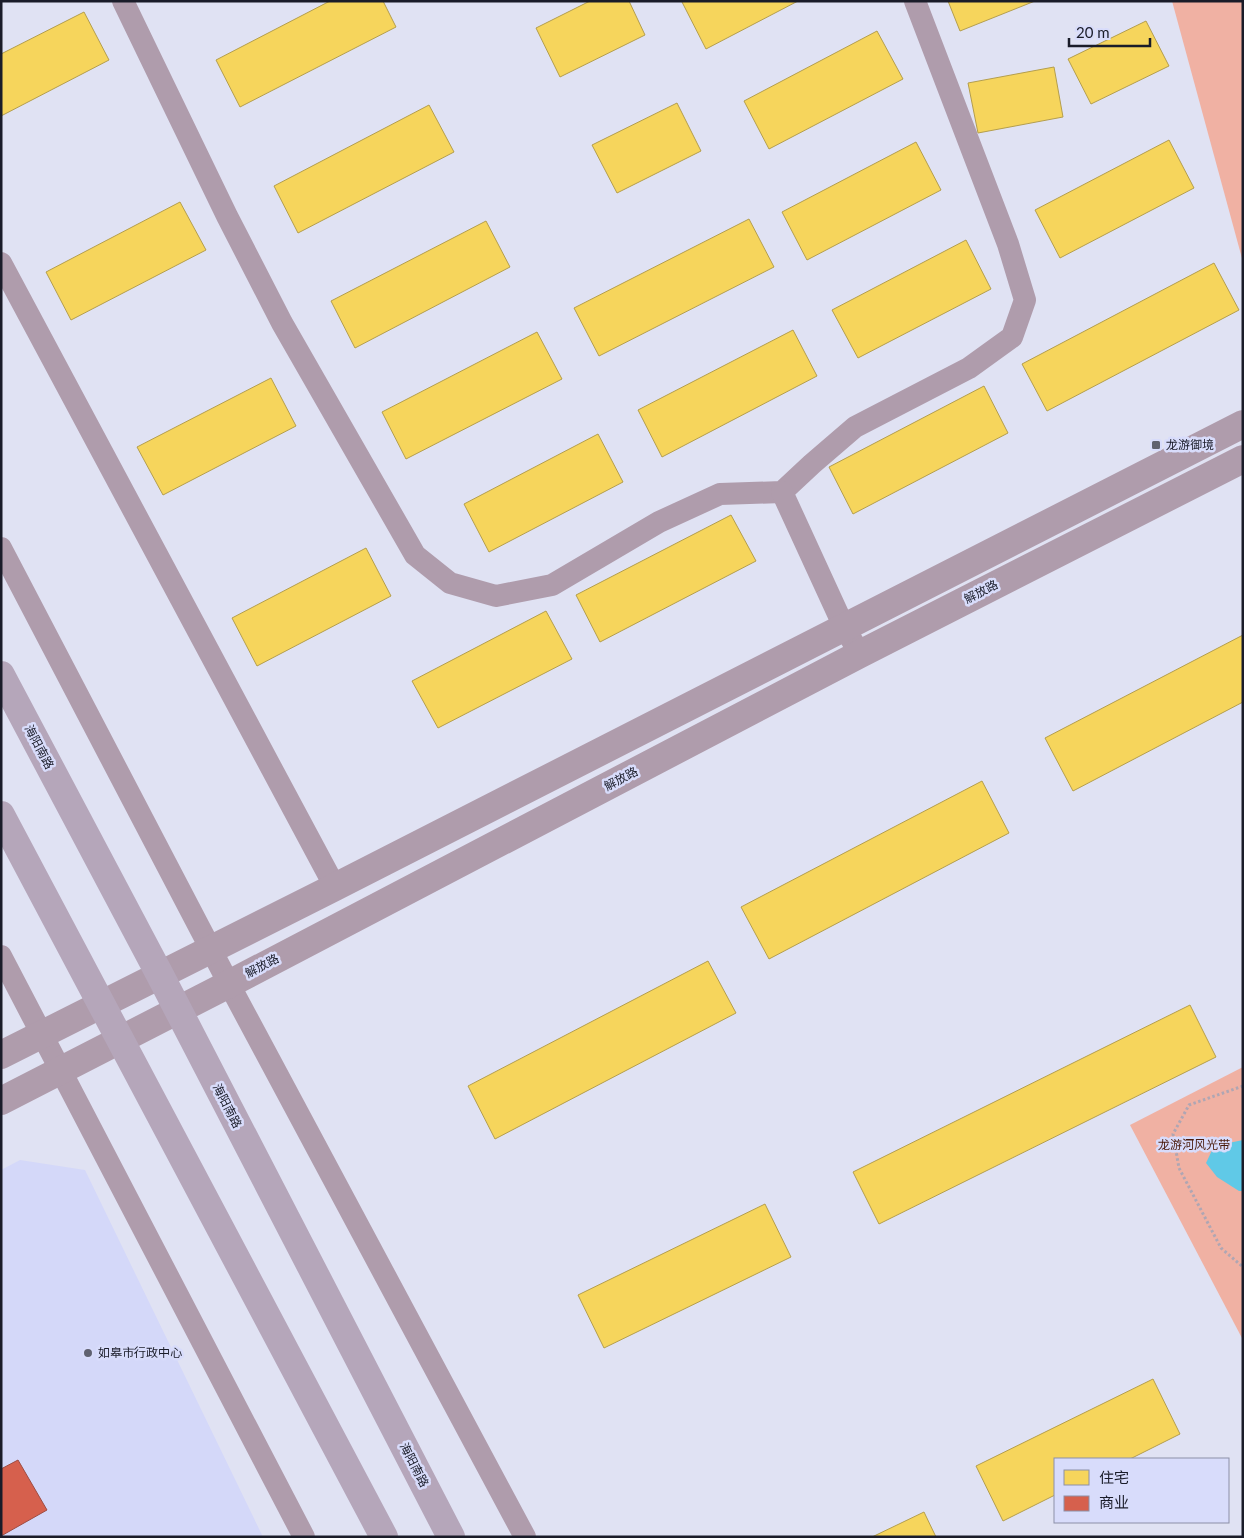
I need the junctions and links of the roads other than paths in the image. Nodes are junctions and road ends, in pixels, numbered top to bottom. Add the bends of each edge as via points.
1 (123, 1) edge
2 (915, 1) edge
3 (1, 263) edge
4 (1243, 424) edge
5 (1243, 459) edge
6 (782, 492) junction
7 (1, 548) edge
8 (844, 627) junction
9 (860, 654) junction
10 (1, 675) edge
11 (1, 815) edge
12 (335, 887) junction
13 (211, 948) junction
14 (1, 956) edge
15 (160, 975) junction
16 (228, 984) junction
17 (100, 1004) junction
18 (177, 1010) junction
19 (43, 1034) junction
20 (120, 1039) junction
21 (1, 1055) edge
22 (61, 1070) junction
23 (1, 1101) edge
24 (304, 1537) edge
25 (384, 1537) edge
26 (451, 1537) edge
27 (525, 1537) edge

1 - 6 street via 282,323 415,555 450,583 496,596 552,585 659,522 720,494
2 - 6 street via 1008,244 1025,300 1012,337 969,368 855,427
3 - 12 street
4 - 8 street
5 - 9 street, 解放路
6 - 8 street
7 - 13 street
8 - 9 street
8 - 12 street
9 - 16 street, 解放路
10 - 15 main road, 海阳南路
11 - 17 main road
12 - 13 street
13 - 15 street
13 - 16 street
14 - 19 street
15 - 17 street
15 - 18 main road, 海阳南路
16 - 18 street, 解放路
16 - 27 street
17 - 19 street
17 - 20 main road
18 - 20 street, 解放路
18 - 26 main road, 海阳南路
19 - 21 street
19 - 22 street
20 - 22 street, 解放路
20 - 25 main road
22 - 23 street, 解放路
22 - 24 street

